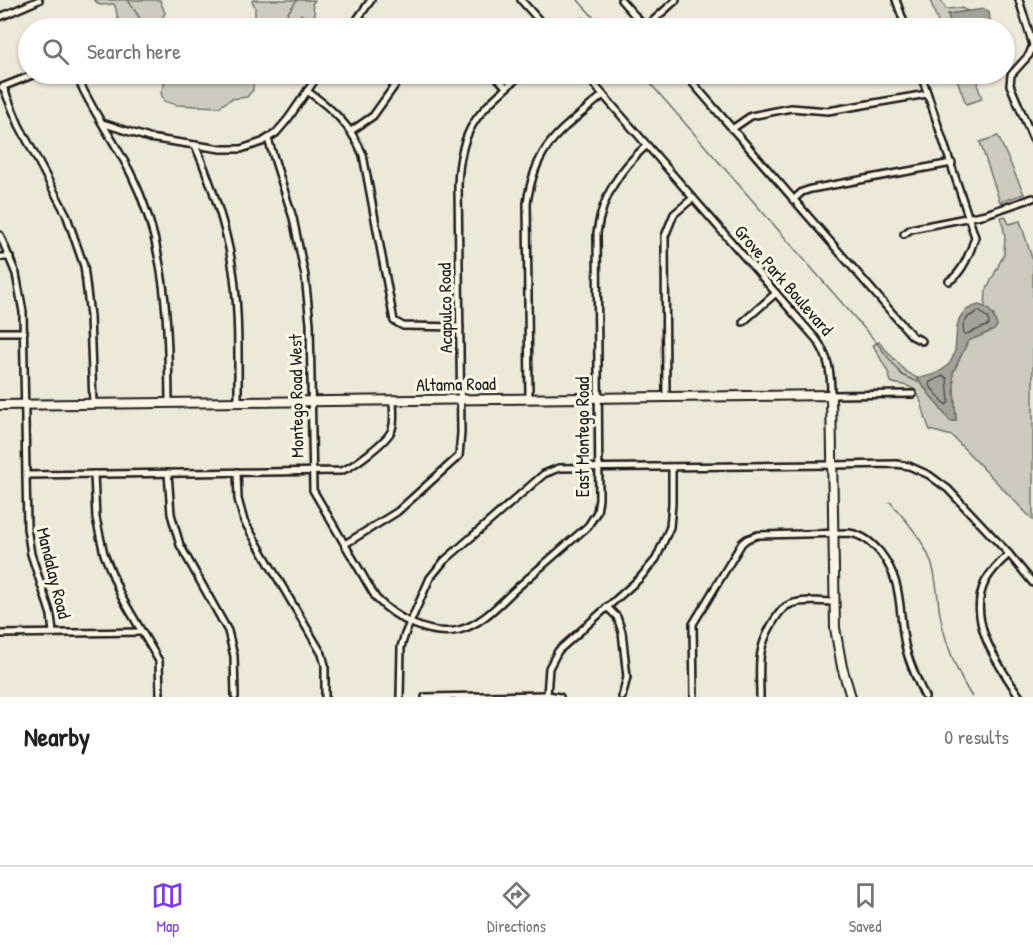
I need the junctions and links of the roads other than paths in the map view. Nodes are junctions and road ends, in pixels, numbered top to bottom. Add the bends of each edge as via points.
1 (39, 0) edge
2 (371, 0) edge
3 (521, 0) edge
4 (621, 0) edge
5 (676, 0) edge
6 (896, 0) edge
7 (1019, 0) edge
8 (0, 17) edge
9 (358, 18) edge
10 (537, 18) edge
11 (637, 18) edge
12 (657, 18) edge
13 (902, 18) edge
14 (1015, 71) edge
15 (18, 80) edge
16 (80, 84) edge
17 (312, 84) edge
18 (396, 84) edge
19 (503, 84) edge
20 (510, 84) edge
21 (594, 84) edge
22 (693, 84) edge
23 (924, 84) edge
24 (1010, 84) edge
25 (1, 87) edge
26 (506, 87) junction
27 (307, 91) junction
28 (603, 94) junction
29 (927, 94) junction
30 (102, 123) junction
31 (1031, 128) edge
32 (732, 129) junction
33 (351, 131) junction
34 (268, 139) junction
35 (1033, 139) edge
36 (195, 145) junction
37 (647, 145) junction
38 (952, 163) junction
39 (693, 198) junction
40 (1033, 198) edge
41 (793, 200) junction
42 (970, 217) junction
43 (904, 234) dead end
44 (0, 235) edge
45 (0, 257) edge
46 (10, 257) junction
47 (949, 281) dead end
48 (776, 293) junction
49 (742, 322) dead end
50 (460, 327) junction
51 (0, 332) edge
52 (24, 332) junction
53 (922, 341) dead end
54 (913, 394) dead end
55 (831, 395) junction
56 (666, 397) junction
57 (529, 398) junction
58 (597, 398) junction
59 (461, 399) junction
60 (393, 400) junction
61 (311, 401) junction
62 (169, 402) junction
63 (238, 402) junction
64 (25, 404) junction
65 (93, 404) junction
66 (0, 405) edge
67 (832, 465) junction
68 (672, 467) junction
69 (598, 468) junction
70 (237, 472) junction
71 (312, 472) junction
72 (168, 473) junction
73 (94, 474) junction
74 (26, 475) junction
75 (833, 533) junction
76 (345, 544) junction
77 (1009, 554) junction
78 (1033, 583) edge
79 (834, 602) junction
80 (607, 607) junction
81 (410, 622) junction
82 (142, 632) junction
83 (53, 633) junction
84 (0, 634) edge
85 (547, 695) junction
86 (1017, 696) edge
87 (160, 697) edge
88 (235, 697) edge
89 (325, 697) edge
90 (400, 697) edge
91 (425, 697) edge
92 (560, 697) edge
93 (622, 697) edge
94 (694, 697) edge
95 (760, 697) edge
96 (851, 697) edge
97 (925, 697) edge

1 - 8 street
2 - 9 street
3 - 10 street
4 - 11 street
5 - 12 street
6 - 13 street
7 - 14 street via 1032,45 1029,55
15 - 25 street
16 - 30 street
17 - 27 street
18 - 33 street via 373,116
19 - 26 street
20 - 26 street, Acapulco Road
21 - 28 street, Grove Park Boulevard
22 - 32 street
23 - 29 street
24 - 31 street
25 - 65 street via 66,214 84,266
26 - 50 street, Acapulco Road via 477,116 461,152
27 - 33 street via 336,112
27 - 34 street via 285,123
28 - 37 street, Grove Park Boulevard
28 - 57 street via 547,145 531,179 527,203
29 - 32 street via 828,111 791,108 751,116
29 - 38 street
30 - 36 street via 143,137
30 - 62 street via 132,174 156,240 165,294
31 - 35 street
32 - 41 street
33 - 50 street via 366,165 392,317 403,326
34 - 36 street via 241,149
34 - 61 street, Montego Road West via 293,218 305,276
36 - 63 street via 218,204 231,260 237,310
37 - 39 street, Grove Park Boulevard
37 - 58 street, East Montego Road via 621,171 599,219
38 - 41 street via 811,189
38 - 42 street
39 - 48 street, Grove Park Boulevard
39 - 56 street via 674,214 664,236
40 - 42 street
41 - 53 street via 912,336
42 - 43 street via 911,229
42 - 47 street via 973,245 957,275
44 - 46 street, Mandalay Road
45 - 46 street
46 - 52 street, Mandalay Road via 20,292
48 - 49 street
48 - 55 street, Grove Park Boulevard via 822,346 830,368
50 - 59 street, Acapulco Road
51 - 52 street
52 - 64 street, Mandalay Road
54 - 55 street, Altama Road
55 - 56 street, Altama Road
55 - 67 street, Grove Park Boulevard
56 - 58 street, Altama Road
57 - 58 street, Altama Road
57 - 59 street, Altama Road
58 - 69 street, East Montego Road
59 - 60 street, Altama Road
59 - 76 street, Acapulco Road via 459,456 397,513
60 - 61 street, Altama Road
60 - 71 street via 393,427 387,438 345,470
61 - 63 street, Altama Road
61 - 71 street, Montego Road West
62 - 63 street, Altama Road
62 - 65 street, Altama Road
64 - 65 street, Altama Road
64 - 66 street, Altama Road
64 - 74 street, Mandalay Road
67 - 68 street
67 - 75 street, Grove Park Boulevard
67 - 77 street via 896,464 929,474
68 - 69 street
68 - 80 street via 672,516 662,547 644,574
69 - 81 street via 559,468 544,474 436,569
69 - 81 street, East Montego Road via 597,512 591,523 481,619 451,631
70 - 71 street
70 - 72 street
70 - 89 street via 244,521 322,654
71 - 76 street, Montego Road West via 315,495
72 - 73 street
72 - 88 street via 171,514 180,545 228,631 234,656
73 - 74 street
73 - 82 street via 96,518 104,554 121,596
74 - 83 street, Mandalay Road via 31,554
75 - 79 street, Grove Park Boulevard
75 - 94 street via 758,535 742,543 693,624
75 - 97 street via 865,538 894,573 907,654
76 - 81 street, Montego Road West via 376,598
77 - 78 street
77 - 86 street via 986,579 980,609 995,660
79 - 95 street via 793,603 777,615 760,651
79 - 96 street, Grove Park Boulevard via 838,652
80 - 85 street via 558,651 549,668
80 - 93 street via 622,632 627,677
81 - 90 street via 400,659
82 - 83 street
82 - 87 street via 159,661
83 - 84 street
85 - 91 street
85 - 92 street

